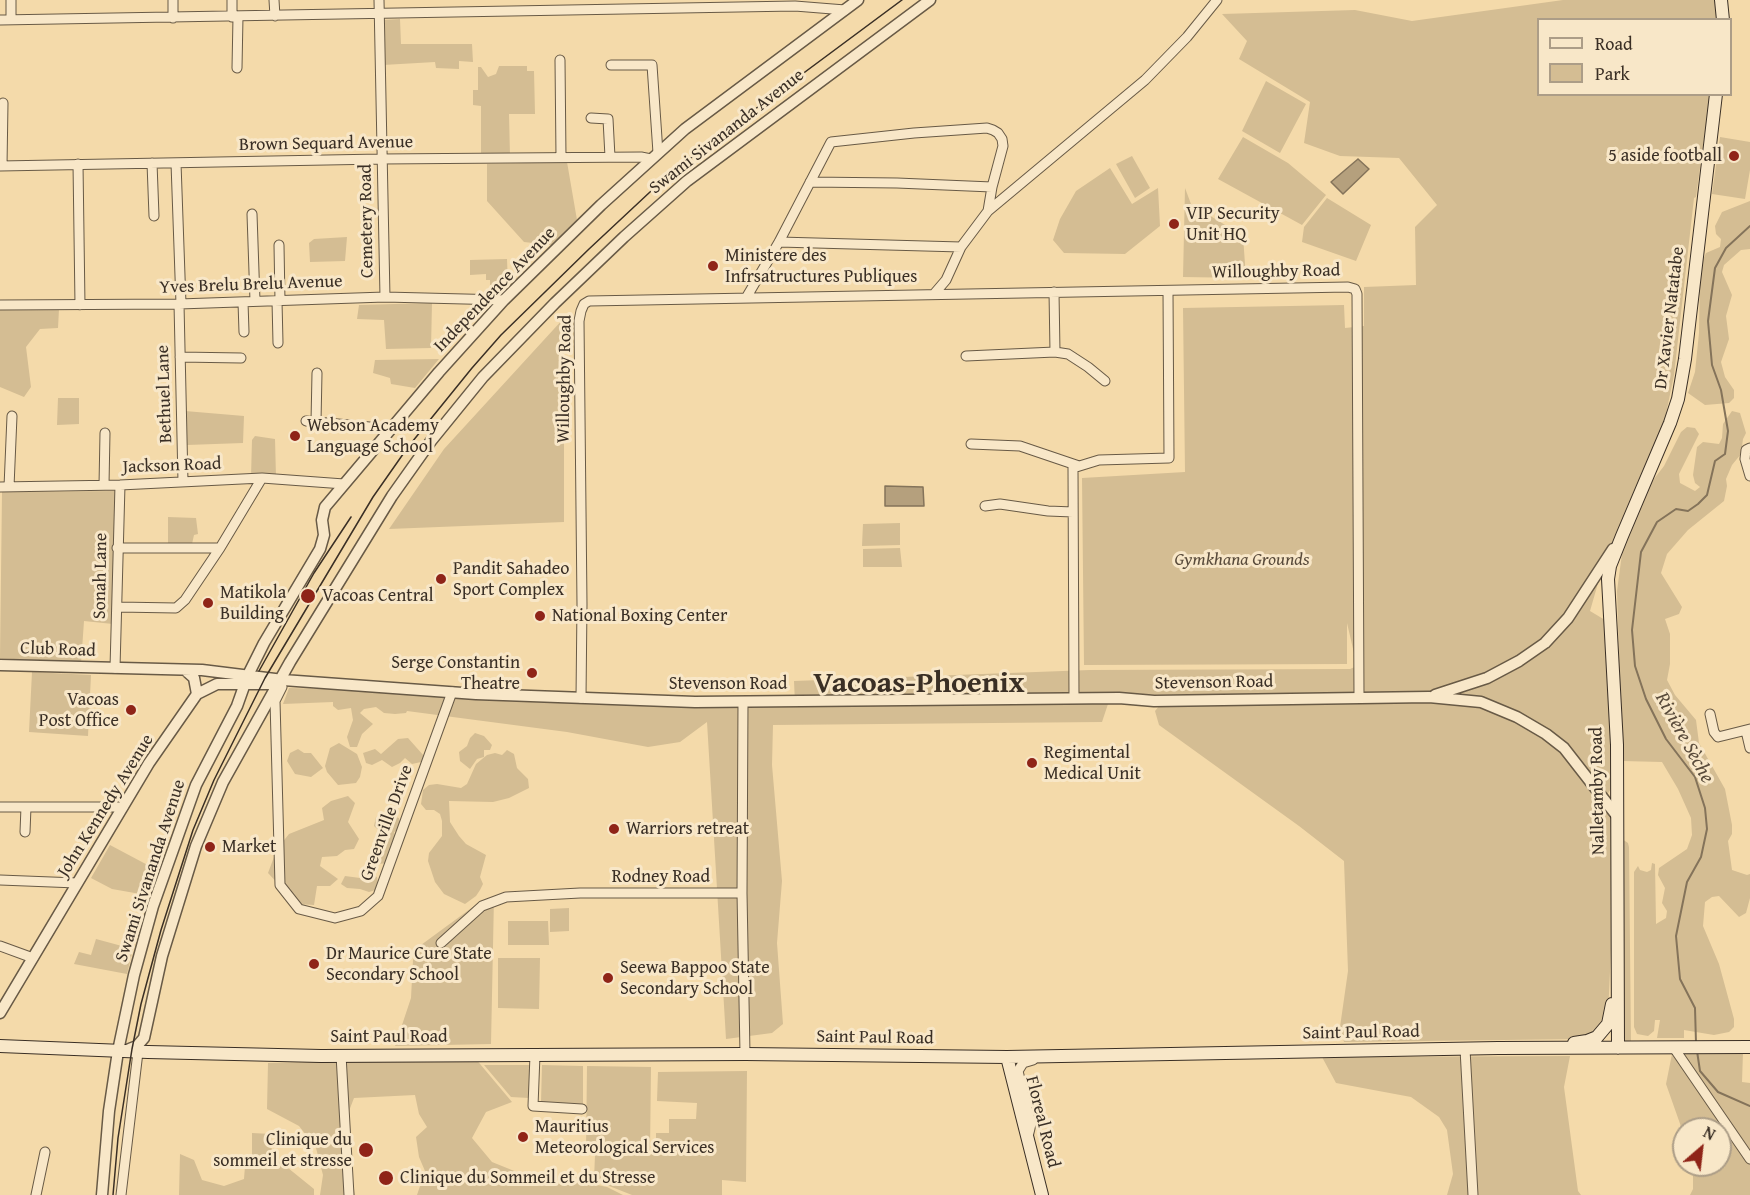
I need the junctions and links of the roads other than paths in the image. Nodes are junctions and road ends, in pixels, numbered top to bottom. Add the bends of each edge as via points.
1 (11, 0) edge
2 (173, 0) edge
3 (232, 0) edge
4 (274, 0) edge
5 (379, 0) edge
6 (858, 0) edge
7 (930, 0) edge
8 (1217, 0) edge
9 (1721, 0) edge
10 (795, 3) edge
11 (695, 4) edge
12 (845, 10) junction
13 (379, 14) junction
14 (275, 16) junction
15 (235, 17) junction
16 (173, 18) junction
17 (1723, 18) edge
18 (0, 20) edge
19 (11, 20) junction
20 (560, 60) dead end
21 (611, 65) dead end
22 (237, 68) dead end
23 (1716, 96) edge
24 (3, 103) dead end
25 (591, 118) dead end
26 (655, 156) junction
27 (610, 157) junction
28 (561, 158) junction
29 (381, 159) junction
30 (152, 163) junction
31 (176, 163) junction
32 (78, 164) junction
33 (1, 166) edge
34 (810, 182) junction
35 (992, 187) junction
36 (988, 211) junction
37 (252, 214) dead end
38 (154, 216) dead end
39 (779, 242) junction
40 (279, 245) dead end
41 (961, 247) junction
42 (953, 263) junction
43 (1168, 291) junction
44 (1054, 292) junction
45 (957, 293) junction
46 (934, 294) junction
47 (385, 297) junction
48 (746, 298) junction
49 (504, 300) junction
50 (255, 301) junction
51 (279, 301) junction
52 (243, 302) junction
53 (180, 304) junction
54 (0, 305) edge
55 (80, 305) junction
56 (243, 332) dead end
57 (278, 343) dead end
58 (1055, 351) junction
59 (966, 356) dead end
60 (180, 357) junction
61 (241, 358) dead end
62 (316, 373) dead end
63 (1105, 381) dead end
64 (12, 416) dead end
65 (391, 429) junction
66 (105, 433) dead end
67 (971, 444) dead end
68 (1750, 448) edge
69 (1079, 466) junction
70 (1750, 476) edge
71 (262, 478) junction
72 (183, 482) junction
73 (344, 484) junction
74 (104, 485) junction
75 (120, 485) junction
76 (4, 487) edge
77 (985, 506) dead end
78 (1073, 512) junction
79 (1622, 536) junction
80 (117, 548) junction
81 (220, 548) junction
82 (118, 607) junction
83 (0, 665) edge
84 (115, 668) junction
85 (185, 670) junction
86 (246, 680) junction
87 (281, 681) junction
88 (224, 683) junction
89 (452, 692) junction
90 (197, 694) junction
91 (1429, 696) junction
92 (1359, 697) junction
93 (581, 698) junction
94 (1074, 698) junction
95 (743, 702) junction
96 (237, 706) junction
97 (1710, 714) dead end
98 (1748, 730) edge
99 (1750, 748) edge
100 (0, 807) edge
101 (26, 807) junction
102 (123, 807) junction
103 (1617, 816) junction
104 (25, 832) dead end
105 (0, 880) edge
106 (78, 883) junction
107 (742, 893) junction
108 (1617, 936) junction
109 (441, 943) dead end
110 (0, 946) edge
111 (33, 958) junction
112 (0, 1013) edge
113 (144, 1038) junction
114 (0, 1046) edge
115 (1750, 1047) edge
116 (1618, 1048) junction
117 (1674, 1048) junction
118 (1465, 1049) junction
119 (1541, 1049) junction
120 (118, 1051) junction
121 (138, 1052) junction
122 (156, 1053) junction
123 (745, 1054) junction
124 (342, 1055) junction
125 (535, 1055) junction
126 (1073, 1056) junction
127 (1007, 1057) junction
128 (582, 1109) dead end
129 (1028, 1139) junction
130 (45, 1152) dead end
131 (1750, 1158) edge
132 (36, 1195) edge
133 (102, 1195) edge
134 (121, 1195) edge
135 (349, 1195) edge
136 (1042, 1195) edge
137 (1473, 1195) edge

1 - 19 street
2 - 16 street
3 - 15 street
4 - 14 street
5 - 13 street, Cemetery Road
6 - 12 street, Independence Avenue
7 - 87 street, Swami Sivananda Avenue via 687,181 555,303 483,377 392,496
8 - 36 street via 1145,80
9 - 17 main road
10 - 11 street
10 - 12 street
11 - 13 street
12 - 26 street, Independence Avenue via 685,129
13 - 14 street
13 - 29 street, Cemetery Road
14 - 15 street
15 - 16 street
15 - 22 street
16 - 19 street
18 - 19 street
20 - 28 street
21 - 26 street via 652,64
23 - 79 main road, Dr Xavier Natatabe via 1678,399
24 - 33 street
25 - 27 street via 608,119
26 - 27 street, Brown Sequard Avenue
26 - 49 street, Independence Avenue
27 - 28 street, Brown Sequard Avenue
28 - 29 street, Brown Sequard Avenue
29 - 31 street, Brown Sequard Avenue
29 - 47 street, Cemetery Road
30 - 31 street, Brown Sequard Avenue
30 - 32 street, Brown Sequard Avenue
30 - 38 street
31 - 53 street, Bethuel Lane
32 - 33 street, Brown Sequard Avenue
32 - 55 street
34 - 35 street
34 - 35 street via 831,142 987,128 998,133 1003,146
34 - 39 street
35 - 36 street
36 - 41 street
37 - 50 street
39 - 41 street
39 - 48 street
40 - 51 street
41 - 42 street
42 - 45 street via 950,279
42 - 46 street
43 - 44 street, Willoughby Road
43 - 69 street via 1169,458 1099,460
43 - 92 street, Willoughby Road via 1355,289
44 - 45 street, Willoughby Road
44 - 58 street
45 - 46 street, Willoughby Road
46 - 48 street, Willoughby Road
47 - 49 street, Yves Brelu Brelu Avenue
47 - 51 street, Yves Brelu Brelu Avenue
48 - 93 street, Willoughby Road via 595,300 584,304 580,311
49 - 65 street, Independence Avenue
50 - 51 street, Yves Brelu Brelu Avenue
50 - 52 street, Yves Brelu Brelu Avenue
51 - 57 street
52 - 53 street, Yves Brelu Brelu Avenue
52 - 56 street
53 - 55 street, Yves Brelu Brelu Avenue
53 - 60 street, Bethuel Lane
54 - 55 street, Yves Brelu Brelu Avenue
58 - 59 street
58 - 63 street via 1068,354
60 - 61 street
60 - 72 street, Bethuel Lane
62 - 65 street via 311,422
64 - 76 street
65 - 73 street, Independence Avenue
66 - 74 street
67 - 69 street via 1020,446
68 - 70 street via 1745,459
69 - 78 street via 1074,468
71 - 72 street, Jackson Road
71 - 73 street, Jackson Road
71 - 81 street
72 - 75 street, Jackson Road
73 - 86 street, Independence Avenue via 325,507 320,549
74 - 75 street, Jackson Road
74 - 76 street, Jackson Road
75 - 80 street, Sonah Lane
77 - 78 street via 1000,504
78 - 94 street
79 - 91 street, Stevenson Road via 1568,618 1545,643 1487,678
79 - 103 main road, Nalletamby Road via 1608,579
80 - 81 street
80 - 82 street, Sonah Lane
81 - 82 street via 176,608
82 - 84 street, Sonah Lane
83 - 84 street, Club Road
84 - 85 street, Club Road
85 - 86 street, Club Road
85 - 90 street via 194,678
86 - 87 street
86 - 88 street
86 - 96 street, Swami Sivananda Avenue
87 - 89 street, Stevenson Road
87 - 89 street, Greenville Drive via 274,701 280,885 299,909 336,918 362,911 378,897
87 - 113 street, Swami Sivananda Avenue via 223,782 196,846 162,957
88 - 90 street
88 - 96 street via 232,689
89 - 93 street, Stevenson Road
90 - 102 street, John Kennedy Avenue
91 - 92 street, Stevenson Road
91 - 103 street, Stevenson Road via 1481,702 1546,734 1564,748
92 - 94 street, Stevenson Road via 1154,701
93 - 95 street, Stevenson Road
94 - 95 street, Stevenson Road
95 - 107 street
96 - 120 street, Swami Sivananda Avenue via 184,815 153,906
97 - 98 street via 1715,735
98 - 99 street
100 - 101 street
101 - 102 street
101 - 104 street
102 - 106 street, John Kennedy Avenue
103 - 108 main road, Nalletamby Road
105 - 106 street
106 - 111 street, John Kennedy Avenue
107 - 109 street, Rodney Road via 506,897 482,906
107 - 123 street
108 - 116 main road, Nalletamby Road
108 - 119 main road via 1608,1024 1597,1037 1587,1041
110 - 111 street
111 - 112 street, John Kennedy Avenue
113 - 120 street via 137,1046
113 - 122 street
114 - 120 main road, Saint Paul Road
115 - 117 main road, Saint Paul Road
116 - 117 main road, Saint Paul Road
116 - 119 main road, Saint Paul Road
117 - 131 street
118 - 119 main road, Saint Paul Road
118 - 126 main road, Saint Paul Road
118 - 137 street
120 - 121 main road, Saint Paul Road
120 - 133 street, Swami Sivananda Avenue
121 - 122 main road, Saint Paul Road
121 - 134 street
122 - 124 main road, Saint Paul Road
123 - 125 main road, Saint Paul Road
123 - 127 main road, Saint Paul Road
124 - 125 main road, Saint Paul Road
124 - 135 street
125 - 128 street via 534,1106
126 - 127 main road, Saint Paul Road
126 - 129 street via 1063,1060 1028,1060 1020,1066 1018,1075 1031,1124
127 - 129 main road, Floreal Road
129 - 136 main road, Floreal Road
130 - 132 street

